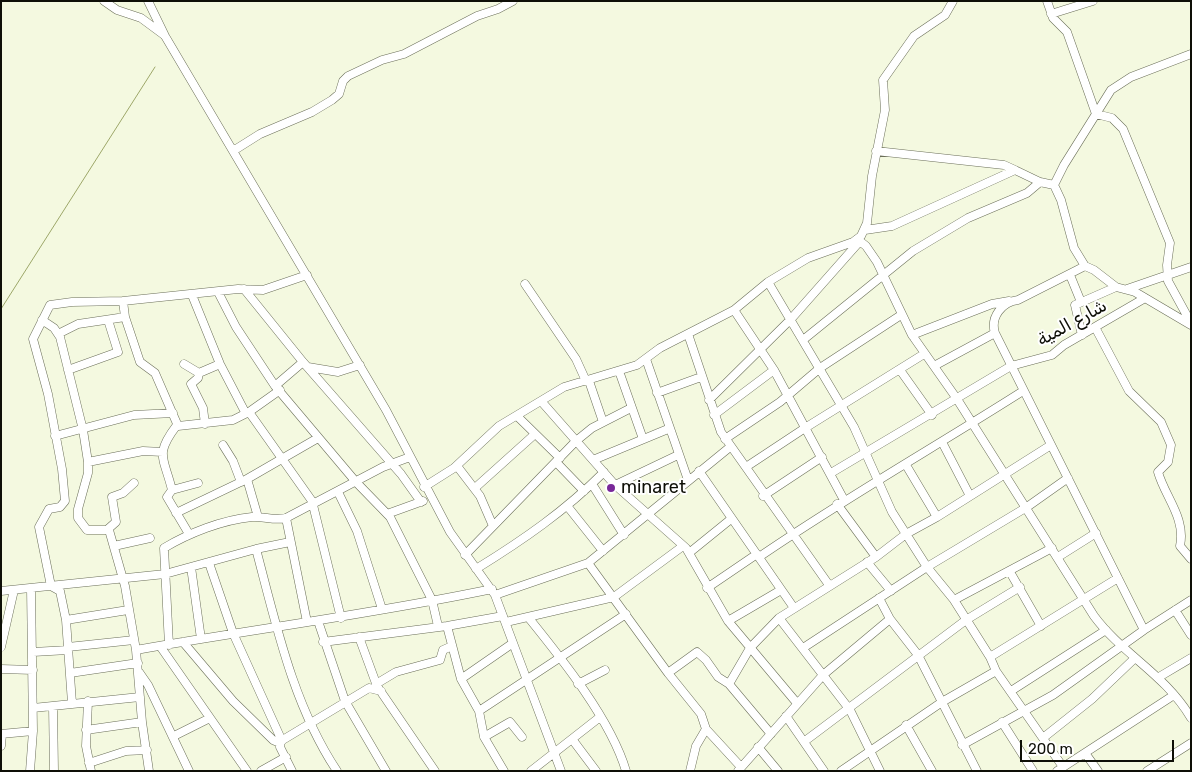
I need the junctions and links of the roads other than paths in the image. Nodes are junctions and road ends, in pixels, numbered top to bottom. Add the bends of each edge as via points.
1 (104, 1) edge
2 (148, 1) edge
3 (513, 1) edge
4 (953, 1) edge
5 (1047, 1) edge
6 (1093, 1) edge
7 (1051, 14) junction
8 (165, 36) junction
9 (1191, 54) edge
10 (1096, 114) junction
11 (233, 151) junction
12 (876, 151) junction
13 (1015, 170) junction
14 (1040, 182) junction
15 (1054, 185) junction
16 (865, 230) junction
17 (859, 240) junction
18 (1085, 266) junction
19 (1191, 267) edge
20 (1070, 274) junction
21 (307, 275) junction
22 (884, 276) junction
23 (1167, 276) junction
24 (768, 282) junction
25 (524, 284) dead end
26 (1116, 287) junction
27 (244, 289) junction
28 (1127, 289) junction
29 (218, 292) junction
30 (192, 295) junction
31 (1145, 298) junction
32 (124, 301) junction
33 (1009, 301) junction
34 (1081, 302) junction
35 (734, 310) junction
36 (901, 315) junction
37 (125, 318) junction
38 (791, 319) junction
39 (42, 320) junction
40 (108, 320) junction
41 (1191, 324) edge
42 (1095, 327) junction
43 (995, 333) junction
44 (58, 334) junction
45 (688, 334) junction
46 (912, 335) junction
47 (1082, 336) junction
48 (803, 340) junction
49 (760, 349) junction
50 (924, 354) junction
51 (646, 359) junction
52 (184, 364) dead end
53 (220, 364) junction
54 (306, 365) junction
55 (360, 365) junction
56 (934, 366) junction
57 (1011, 366) junction
58 (820, 368) junction
59 (68, 370) junction
60 (774, 370) junction
61 (900, 370) junction
62 (619, 371) junction
63 (199, 373) junction
64 (701, 377) junction
65 (588, 381) junction
66 (278, 388) junction
67 (1023, 391) junction
68 (657, 392) junction
69 (787, 396) junction
70 (709, 400) junction
71 (957, 400) junction
72 (541, 402) junction
73 (842, 407) junction
74 (631, 408) junction
75 (247, 412) junction
76 (174, 413) junction
77 (714, 415) junction
78 (932, 415) junction
79 (517, 416) junction
80 (603, 422) junction
81 (205, 424) junction
82 (972, 424) junction
83 (178, 426) junction
84 (805, 428) junction
85 (668, 429) junction
86 (83, 430) junction
87 (535, 434) junction
88 (56, 436) junction
89 (318, 438) junction
90 (724, 439) junction
91 (642, 440) junction
92 (576, 441) junction
93 (942, 442) junction
94 (223, 445) dead end
95 (1051, 445) junction
96 (730, 447) junction
97 (163, 452) junction
98 (865, 452) junction
99 (678, 455) junction
100 (410, 457) junction
101 (822, 458) junction
102 (283, 459) junction
103 (558, 460) junction
104 (593, 460) junction
105 (88, 462) junction
106 (392, 464) junction
107 (906, 465) junction
108 (457, 466) junction
109 (746, 467) junction
110 (699, 471) junction
111 (604, 472) junction
112 (831, 473) junction
113 (1005, 474) junction
114 (1068, 478) junction
115 (688, 480) junction
116 (877, 480) junction
117 (244, 481) junction
118 (356, 482) junction
119 (134, 483) dead end
120 (198, 483) dead end
121 (592, 484) junction
122 (616, 485) junction
123 (424, 487) junction
124 (475, 488) junction
125 (172, 490) junction
126 (584, 491) junction
127 (338, 492) junction
128 (764, 496) junction
129 (970, 496) junction
130 (431, 499) junction
131 (421, 502) junction
132 (841, 502) junction
133 (314, 505) junction
134 (63, 506) junction
135 (78, 507) junction
136 (568, 507) junction
137 (1027, 507) junction
138 (176, 513) junction
139 (388, 514) junction
140 (648, 514) junction
141 (258, 517) junction
142 (937, 517) junction
143 (286, 518) junction
144 (731, 519) junction
145 (493, 526) junction
146 (108, 529) junction
147 (1096, 533) junction
148 (189, 534) junction
149 (793, 534) junction
150 (906, 534) junction
151 (624, 535) junction
152 (150, 538) dead end
153 (290, 542) junction
154 (114, 546) junction
155 (683, 546) junction
156 (1052, 548) junction
157 (256, 549) junction
158 (603, 551) junction
159 (689, 553) junction
160 (465, 555) junction
161 (758, 556) junction
162 (876, 557) junction
163 (1058, 557) junction
164 (1191, 559) edge
165 (208, 562) junction
166 (588, 562) junction
167 (868, 562) junction
168 (191, 567) junction
169 (927, 567) junction
170 (476, 569) junction
171 (1010, 572) junction
172 (165, 574) junction
173 (1118, 578) junction
174 (123, 580) junction
175 (829, 585) junction
176 (51, 586) junction
177 (1020, 587) junction
178 (31, 588) junction
179 (707, 588) junction
180 (14, 590) junction
181 (781, 590) junction
182 (1, 591) edge
183 (891, 591) junction
184 (494, 592) junction
185 (614, 597) junction
186 (879, 598) junction
187 (1084, 599) junction
188 (432, 600) junction
189 (954, 600) junction
190 (1191, 600) edge
191 (794, 608) junction
192 (128, 610) junction
193 (382, 610) junction
194 (1175, 610) junction
195 (626, 614) junction
196 (528, 617) junction
197 (341, 618) junction
198 (778, 618) junction
199 (504, 619) junction
200 (890, 619) junction
201 (66, 620) junction
202 (966, 620) junction
203 (318, 621) junction
204 (728, 621) junction
205 (307, 622) junction
206 (276, 626) junction
207 (438, 626) junction
208 (448, 626) junction
209 (1041, 626) junction
210 (1106, 630) junction
211 (1144, 630) junction
212 (233, 633) junction
213 (1191, 634) edge
214 (359, 637) junction
215 (201, 639) junction
216 (134, 640) junction
217 (183, 642) junction
218 (323, 642) junction
219 (514, 643) junction
220 (168, 645) junction
221 (160, 646) junction
222 (452, 646) junction
223 (1, 647) edge
224 (1122, 647) junction
225 (750, 648) junction
226 (803, 648) junction
227 (68, 649) junction
228 (136, 650) junction
229 (33, 652) junction
230 (918, 655) junction
231 (990, 657) junction
232 (561, 658) junction
233 (1135, 658) junction
234 (1191, 658) edge
235 (138, 663) junction
236 (1, 669) edge
237 (33, 670) junction
238 (605, 670) dead end
239 (996, 671) junction
240 (139, 672) junction
241 (70, 673) junction
242 (668, 674) junction
243 (822, 675) junction
244 (1159, 677) junction
245 (461, 679) junction
246 (527, 679) junction
247 (376, 684) junction
248 (578, 684) junction
249 (728, 684) junction
250 (381, 691) junction
251 (1011, 691) junction
252 (1174, 695) junction
253 (140, 697) junction
254 (88, 701) junction
255 (345, 701) junction
256 (796, 702) junction
257 (942, 702) junction
258 (72, 703) junction
259 (53, 706) junction
260 (33, 708) junction
261 (850, 710) junction
262 (478, 711) junction
263 (1025, 712) junction
264 (786, 716) junction
265 (600, 717) junction
266 (210, 718) junction
267 (1191, 718) edge
268 (142, 722) junction
269 (1002, 722) junction
270 (311, 723) junction
271 (906, 725) junction
272 (706, 729) junction
273 (86, 730) junction
274 (33, 731) junction
275 (2, 734) edge
276 (771, 734) junction
277 (174, 736) junction
278 (522, 736) dead end
279 (484, 737) junction
280 (572, 738) junction
281 (1043, 738) junction
282 (805, 741) junction
283 (281, 742) junction
284 (1191, 743) edge
285 (962, 745) junction
286 (1, 746) edge
287 (758, 747) junction
288 (147, 750) junction
289 (870, 750) junction
290 (554, 753) junction
291 (1084, 753) junction
292 (286, 757) junction
293 (90, 767) edge
294 (739, 769) edge
295 (1060, 769) edge
296 (30, 771) edge
297 (54, 771) edge
298 (149, 771) edge
299 (189, 771) edge
300 (247, 771) edge
301 (261, 771) edge
302 (292, 771) edge
303 (337, 771) edge
304 (386, 771) edge
305 (435, 771) edge
306 (504, 771) edge
307 (531, 771) edge
308 (561, 771) edge
309 (596, 771) edge
310 (626, 771) edge
311 (690, 771) edge
312 (778, 771) edge
313 (824, 771) edge
314 (840, 771) edge
315 (880, 771) edge
316 (932, 771) edge
317 (977, 771) edge
318 (1033, 771) edge
319 (1098, 771) edge
320 (1146, 771) edge

1 - 8 street via 117,10 141,18
2 - 8 street
3 - 11 street via 404,54 348,76 332,100 260,134
4 - 12 street via 945,15 914,36 883,80 885,110
5 - 7 street
6 - 7 street
7 - 10 street via 1067,32
8 - 11 street
9 - 10 street via 1119,83
10 - 15 street
10 - 23 street via 1112,118 1123,129 1170,243
11 - 21 street
12 - 13 street via 998,164
12 - 16 street
13 - 14 street
13 - 16 street via 892,226
14 - 15 street
14 - 22 street via 1027,193 968,218 913,251
15 - 18 street via 1074,248
16 - 17 street
17 - 22 street
17 - 24 street via 813,256
17 - 38 street
18 - 20 street
18 - 26 street
19 - 23 street
20 - 33 street via 1018,300
20 - 34 street
21 - 27 street via 269,289
21 - 55 street
22 - 36 street
22 - 48 street
23 - 28 street
23 - 41 street
24 - 35 street
24 - 38 street
25 - 65 street
26 - 28 street
26 - 34 street
27 - 29 street
27 - 54 street
28 - 31 street
29 - 30 street
29 - 66 street via 236,327
30 - 32 street
30 - 53 street
31 - 41 street
31 - 42 street, شارع المية
32 - 37 street
32 - 39 street via 53,303
33 - 43 street via 994,317
33 - 46 street via 992,304
34 - 47 street via 1074,307
35 - 45 street
35 - 49 street
36 - 46 street
36 - 58 street
37 - 40 street
37 - 76 street via 140,362 154,371
38 - 48 street
38 - 49 street
39 - 44 street
39 - 88 street via 34,339
40 - 44 street via 78,324
40 - 59 street via 118,352
42 - 47 street, شارع المية
42 - 164 street via 1129,391 1161,422 1171,445 1168,462 1158,472 1162,486 1174,505 1182,534 1180,546
43 - 56 street
43 - 57 street
44 - 59 street
45 - 51 street via 654,351
45 - 64 street
46 - 50 street
47 - 57 street, شارع المية via 1052,355
48 - 58 street
49 - 60 street
49 - 70 street
50 - 56 street
50 - 61 street
51 - 62 street
51 - 68 street
52 - 63 street
53 - 63 street
53 - 75 street
54 - 55 street via 338,372
54 - 66 street
54 - 106 street
55 - 100 street
56 - 71 street
57 - 67 street
57 - 71 street, شارع المية
58 - 69 street
58 - 73 street
59 - 86 street
60 - 69 street
60 - 77 street
61 - 73 street
61 - 78 street
62 - 65 street
62 - 74 street
63 - 81 street via 191,384 204,408
64 - 68 street
64 - 70 street
65 - 72 street via 564,387
65 - 80 street
66 - 75 street
66 - 89 street
67 - 82 street
67 - 95 street
68 - 85 street
69 - 84 street
69 - 90 street
70 - 77 street
71 - 78 street, شارع المية
71 - 82 street
72 - 79 street
72 - 92 street
73 - 84 street
73 - 98 street
74 - 80 street
74 - 91 street
75 - 81 street via 233,420
75 - 102 street
76 - 83 street
76 - 86 street via 134,415
77 - 90 street
78 - 98 street, شارع المية
79 - 87 street
79 - 108 street via 489,434
80 - 92 street
81 - 83 street
82 - 93 street
82 - 113 street
83 - 97 street via 166,438
84 - 101 street
84 - 109 street
85 - 91 street
85 - 99 street
86 - 88 street
86 - 105 street
87 - 103 street
87 - 124 street
88 - 134 street via 63,479
89 - 102 street
89 - 118 street
90 - 96 street
91 - 104 street
92 - 103 street
92 - 104 street
93 - 107 street
93 - 129 street
94 - 117 street
95 - 113 street
95 - 114 street
96 - 109 street
96 - 110 street
97 - 105 street via 144,451
97 - 125 street
98 - 112 street, شارع المية
98 - 116 street
99 - 115 street
99 - 122 street
100 - 106 street
100 - 123 street
101 - 112 street
101 - 128 street
102 - 117 street
102 - 133 street
103 - 126 street
103 - 145 street
104 - 111 street
105 - 135 street
106 - 118 street
106 - 131 street
107 - 116 street
107 - 142 street
108 - 123 street
108 - 124 street
109 - 128 street
110 - 115 street
110 - 144 street
111 - 121 street
111 - 122 street
112 - 132 street
113 - 129 street
113 - 137 street
114 - 137 street
114 - 147 street
115 - 140 street
116 - 132 street
116 - 150 street
117 - 138 street
117 - 141 street
118 - 127 street
118 - 139 street
119 - 146 street via 123,494 112,497 116,522
120 - 125 street
121 - 126 street
121 - 151 street
122 - 140 street
123 - 130 street
124 - 145 street
125 - 138 street via 167,497
126 - 136 street
127 - 133 street
127 - 193 street via 357,531
128 - 149 street
129 - 142 street
130 - 131 street
130 - 160 street
131 - 139 street
132 - 149 street
132 - 162 street
133 - 143 street
133 - 197 street
134 - 135 street
134 - 176 street via 50,509 40,527
135 - 146 street via 78,518 84,529
136 - 158 street
136 - 170 street
137 - 156 street
137 - 169 street
138 - 148 street
139 - 188 street
140 - 151 street
140 - 155 street
141 - 143 street
141 - 148 street
142 - 150 street
143 - 153 street
144 - 159 street
144 - 161 street
145 - 160 street
146 - 154 street
147 - 163 street
147 - 173 street
148 - 172 street via 163,550
149 - 161 street
149 - 175 street
150 - 162 street
150 - 169 street
151 - 158 street
152 - 154 street
153 - 157 street
153 - 205 street
154 - 174 street
155 - 159 street
155 - 185 street
156 - 163 street
156 - 171 street
157 - 165 street
157 - 206 street
158 - 166 street
159 - 179 street
160 - 170 street
161 - 179 street
161 - 181 street
162 - 167 street
163 - 187 street
165 - 168 street
165 - 212 street
166 - 184 street
166 - 185 street
167 - 175 street
167 - 183 street
168 - 172 street
168 - 215 street
169 - 183 street
169 - 189 street
170 - 184 street
171 - 177 street
171 - 189 street
172 - 174 street
172 - 220 street
173 - 187 street
173 - 211 street
174 - 176 street
174 - 192 street
175 - 191 street
176 - 178 street
176 - 201 street via 60,591
177 - 202 street
177 - 209 street
178 - 180 street
178 - 229 street
179 - 204 street
180 - 182 street
180 - 223 street
181 - 191 street
181 - 204 street
183 - 186 street
184 - 188 street
184 - 199 street
185 - 195 street
185 - 196 street
186 - 200 street
186 - 226 street
187 - 209 street
187 - 210 street
188 - 193 street
188 - 207 street
189 - 202 street
190 - 194 street
191 - 198 street
192 - 201 street
192 - 216 street
193 - 197 street
194 - 211 street
194 - 213 street
195 - 232 street
195 - 242 street
196 - 199 street
196 - 232 street
197 - 203 street
198 - 225 street
198 - 226 street
199 - 208 street
199 - 219 street
200 - 230 street
200 - 243 street
201 - 227 street
202 - 230 street
202 - 231 street
203 - 205 street
203 - 218 street
204 - 225 street
205 - 206 street
206 - 212 street
206 - 270 street
207 - 208 street
207 - 214 street
208 - 222 street
209 - 231 street
210 - 224 street
210 - 251 street
211 - 224 street
212 - 215 street
212 - 283 street
214 - 218 street
214 - 247 street
215 - 217 street
216 - 227 street
216 - 228 street
217 - 220 street
217 - 283 street via 234,701 273,740
218 - 255 street
219 - 245 street
219 - 246 street
220 - 221 street
221 - 228 street
221 - 266 street
222 - 245 street
222 - 247 street via 443,650 440,660 396,672
224 - 233 street
224 - 263 street
225 - 249 street
225 - 256 street
226 - 243 street
227 - 229 street
227 - 241 street
228 - 235 street
229 - 237 street
230 - 257 street
230 - 261 street
231 - 239 street
232 - 246 street
232 - 248 street
233 - 244 street
233 - 281 street via 1092,699
234 - 244 street
235 - 240 street
235 - 241 street
236 - 237 street
237 - 260 street
238 - 248 street
239 - 251 street
239 - 257 street
240 - 253 street
240 - 277 street
241 - 258 street
242 - 249 street via 697,652
242 - 272 street via 701,714
243 - 256 street
243 - 261 street
244 - 252 street
245 - 262 street
246 - 262 street
246 - 290 street
247 - 250 street
248 - 265 street
249 - 276 street
250 - 255 street via 369,688
250 - 305 street
251 - 263 street
252 - 267 street
252 - 291 street
253 - 254 street
253 - 268 street
254 - 258 street
254 - 273 street
255 - 270 street
255 - 304 street
256 - 264 street
257 - 271 street
257 - 285 street
258 - 259 street
259 - 260 street
259 - 297 street
260 - 274 street
261 - 282 street
261 - 289 street
262 - 279 street
263 - 269 street
263 - 281 street
264 - 276 street
264 - 282 street
265 - 280 street
265 - 310 street via 621,753
266 - 277 street
266 - 300 street
268 - 273 street
268 - 288 street
269 - 285 street
269 - 318 street
270 - 283 street
270 - 303 street
271 - 289 street
271 - 316 street
272 - 294 street
272 - 311 street via 696,746
273 - 293 street
274 - 275 street
274 - 296 street
275 - 286 street
276 - 287 street
277 - 299 street
278 - 279 street via 510,722
279 - 306 street
280 - 290 street
280 - 309 street
281 - 295 street
282 - 313 street
283 - 292 street
284 - 320 street
285 - 317 street
287 - 294 street
287 - 312 street
288 - 293 street via 126,751
288 - 298 street
289 - 314 street
289 - 315 street
290 - 307 street
290 - 308 street
291 - 295 street
291 - 319 street
292 - 301 street
292 - 302 street

